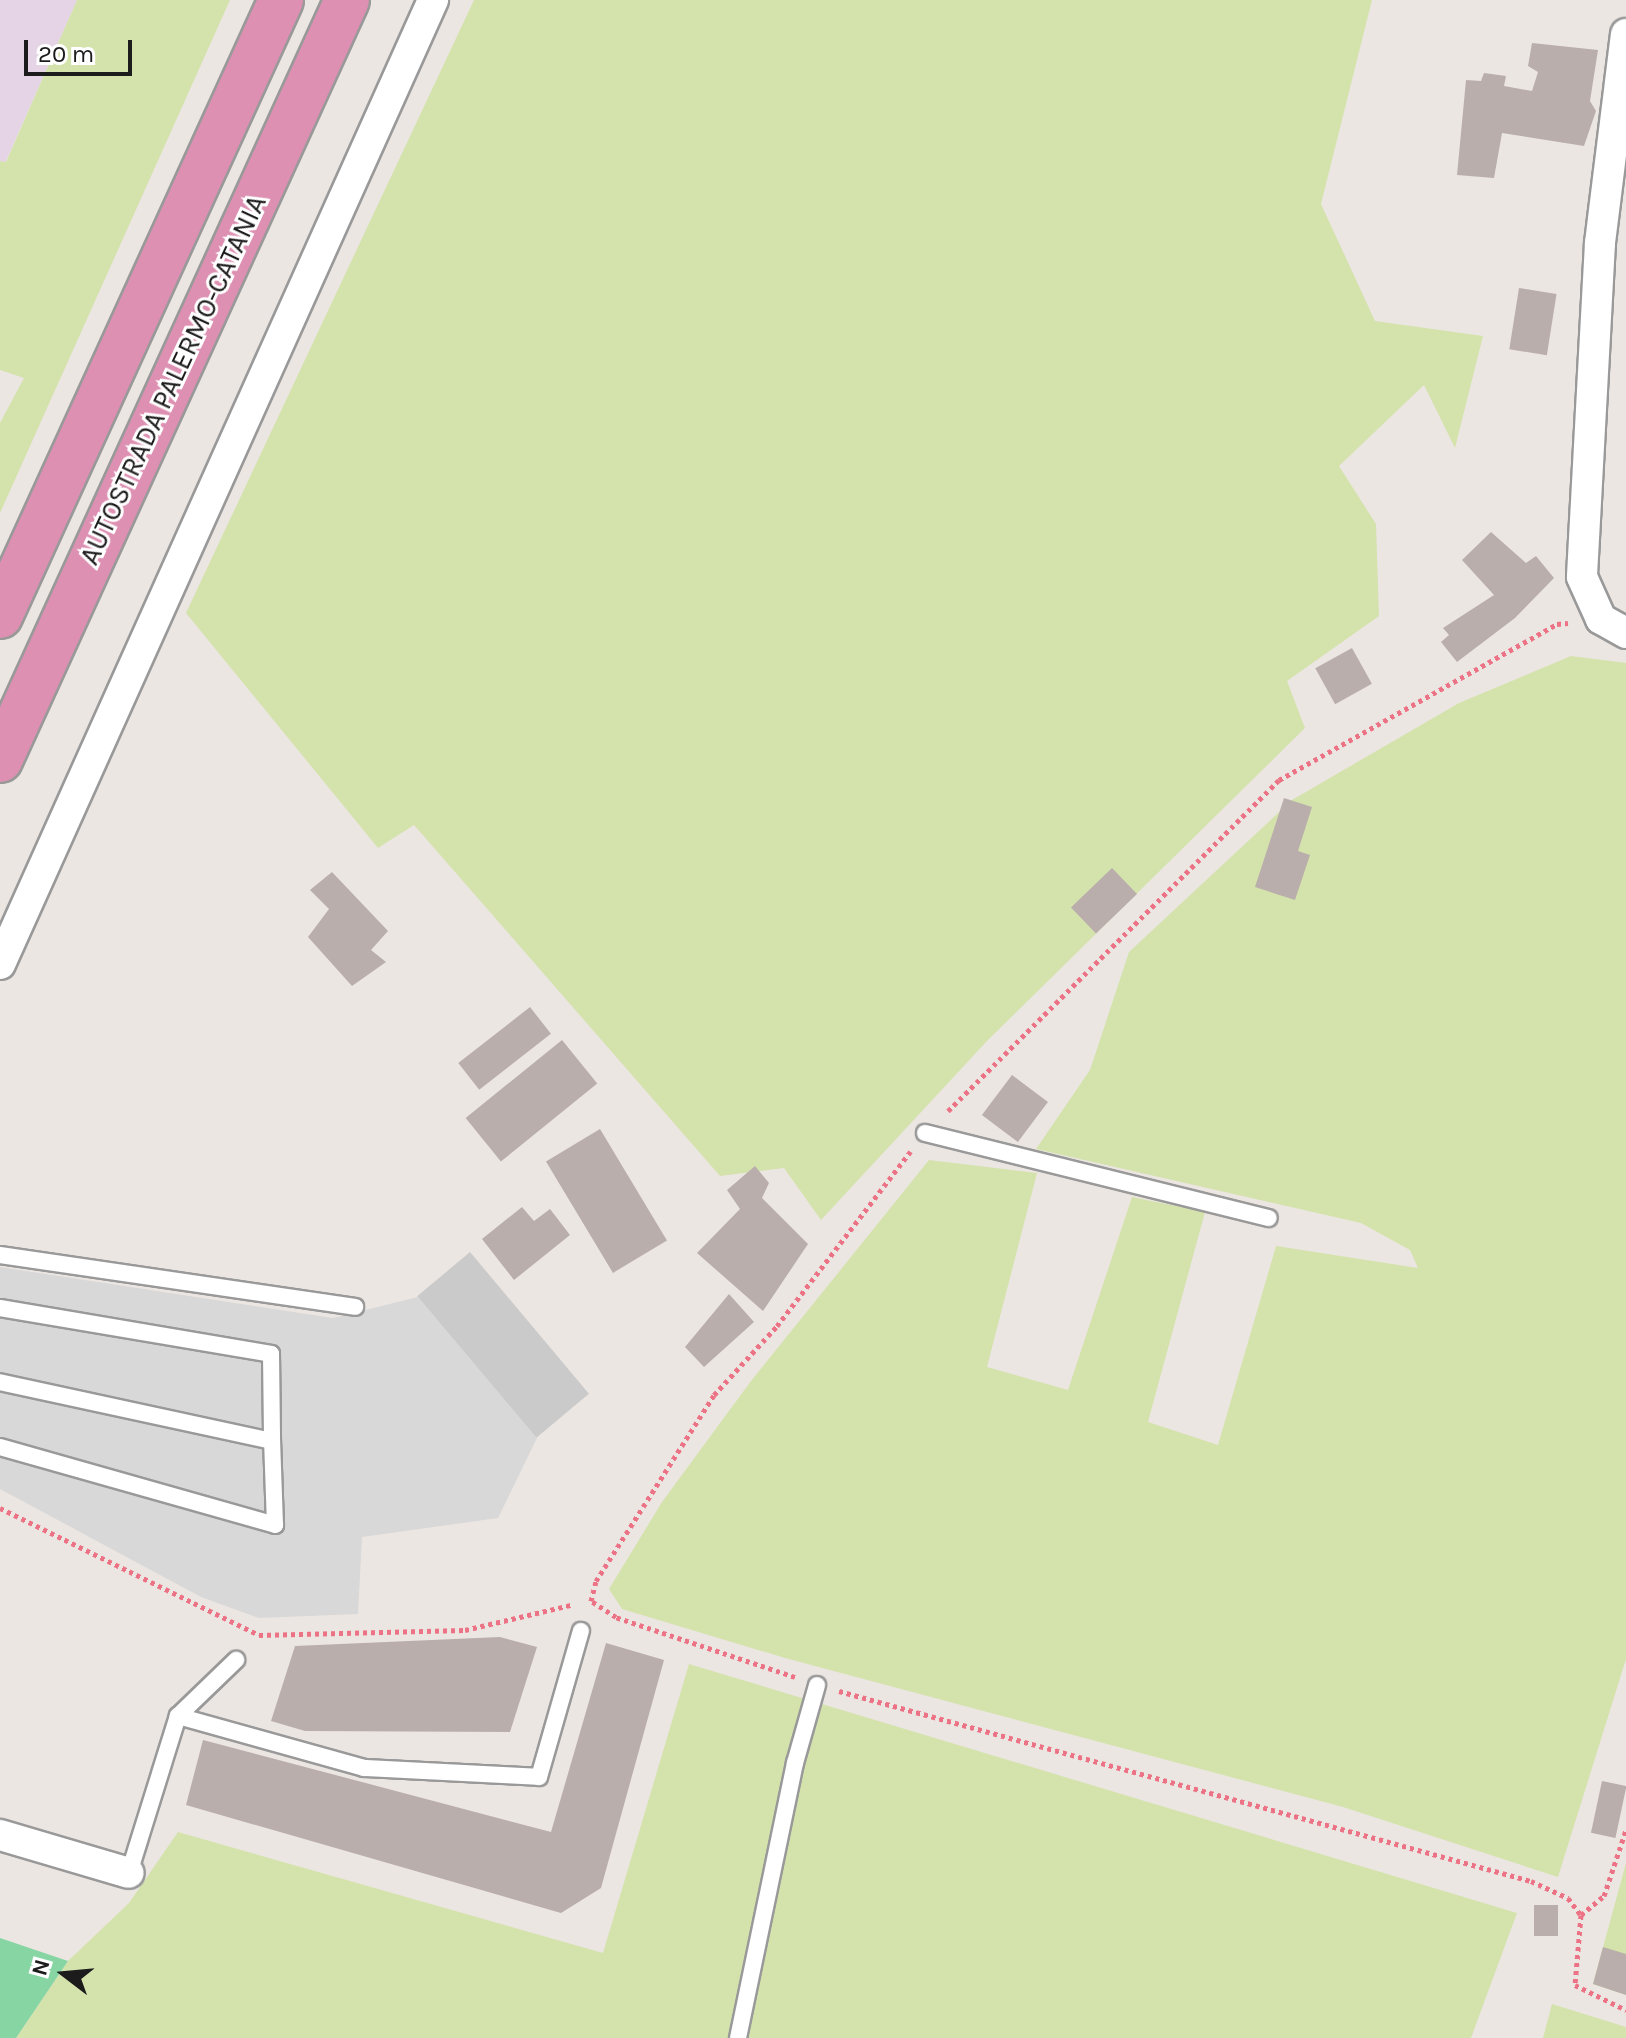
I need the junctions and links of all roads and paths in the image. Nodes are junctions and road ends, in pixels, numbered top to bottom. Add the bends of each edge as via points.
1 (281, 0) edge
2 (347, 0) edge
3 (433, 0) edge
4 (1626, 34) edge
5 (1613, 247) edge
6 (0, 616) edge
7 (1614, 626) edge
8 (0, 760) edge
9 (0, 964) edge
10 (925, 1133) junction
11 (1269, 1218) dead end
12 (0, 1255) edge
13 (355, 1307) dead end
14 (0, 1308) edge
15 (0, 1382) edge
16 (272, 1441) junction
17 (0, 1447) edge
18 (0, 1508) edge
19 (591, 1601) junction
20 (581, 1631) dead end
21 (236, 1660) dead end
22 (817, 1685) junction
23 (178, 1716) junction
24 (1626, 1830) edge
25 (0, 1835) edge
26 (129, 1873) joint
27 (1581, 1915) junction
28 (1626, 2010) edge
29 (738, 2038) edge

1 - 6 highway, AUTOSTRADA PALERMO-CATANIA
2 - 8 highway, AUTOSTRADA PALERMO-CATANIA
3 - 9 street
4 - 5 street
5 - 7 street via 1582,577
7 - 10 path via 1557,624 1279,780
10 - 11 lane
10 - 19 path via 777,1326 714,1395 596,1581
12 - 13 lane
14 - 16 lane via 271,1354
15 - 16 lane
16 - 17 lane via 275,1525
18 - 19 path via 259,1635 465,1630
19 - 22 path via 616,1617
20 - 23 lane via 539,1777 364,1768
21 - 23 lane
22 - 27 path via 1138,1777 1477,1865 1568,1898
22 - 29 lane via 795,1763
23 - 26 lane
24 - 27 path via 1604,1896
25 - 26 street
27 - 28 path via 1575,1985

